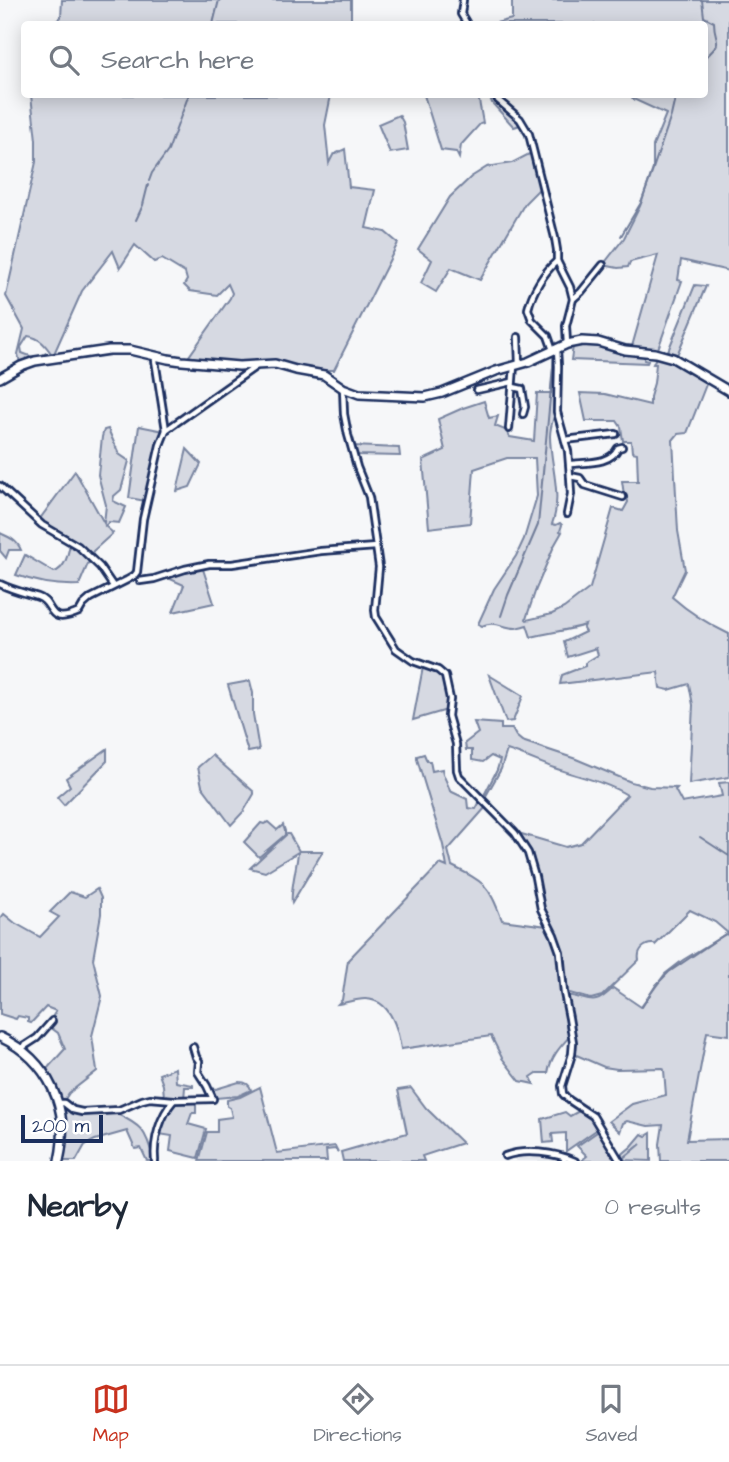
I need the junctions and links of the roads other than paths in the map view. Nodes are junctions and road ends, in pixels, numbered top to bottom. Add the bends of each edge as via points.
1 (463, 0) edge
2 (465, 21) edge
3 (497, 98) edge
4 (556, 261) junction
5 (603, 265) dead end
6 (573, 299) junction
7 (518, 337) dead end
8 (566, 344) junction
9 (555, 349) junction
10 (157, 357) junction
11 (259, 365) junction
12 (517, 366) junction
13 (0, 378) edge
14 (513, 384) junction
15 (343, 388) junction
16 (477, 390) dead end
17 (729, 391) edge
18 (523, 414) dead end
19 (509, 429) dead end
20 (166, 430) junction
21 (616, 434) dead end
22 (565, 440) junction
23 (622, 447) dead end
24 (570, 464) junction
25 (570, 476) junction
26 (0, 486) edge
27 (623, 497) dead end
28 (567, 514) dead end
29 (376, 547) junction
30 (140, 581) dead end
31 (0, 584) edge
32 (113, 586) junction
33 (52, 1021) dead end
34 (0, 1037) edge
35 (193, 1047) dead end
36 (21, 1048) junction
37 (174, 1100) junction
38 (61, 1103) junction
39 (505, 1156) dead end
40 (59, 1161) edge
41 (155, 1161) edge
42 (575, 1161) edge
43 (620, 1161) edge

1 - 2 street
3 - 4 street via 529,134
4 - 6 street
4 - 9 street via 528,309
5 - 6 street
6 - 8 street
7 - 12 street
8 - 9 main road
8 - 17 main road via 589,341 673,358
9 - 12 main road
9 - 22 street via 556,412
10 - 11 main road
10 - 13 main road via 130,350 96,352 35,361
10 - 20 street
11 - 15 main road via 316,373
11 - 20 street
12 - 14 street
12 - 15 main road via 419,398 359,394
14 - 16 street
14 - 18 street via 523,389
14 - 19 street
15 - 29 street via 348,435 369,497
20 - 32 street via 143,519 137,572
21 - 22 street
22 - 24 street
23 - 24 street via 602,461
24 - 25 street
25 - 27 street
25 - 28 street
26 - 32 street via 42,526 78,546
29 - 30 street via 200,565
29 - 43 street via 376,617 396,649 445,676 459,776 525,846 541,909 557,942 573,1042 563,1094 593,1116
31 - 32 street via 42,598 60,617 79,612
33 - 36 street
34 - 36 main road
35 - 37 street via 198,1073 213,1099
36 - 38 main road
37 - 38 street via 150,1098 119,1110 82,1112
37 - 41 street via 160,1125
38 - 40 main road
39 - 42 street via 541,1153

